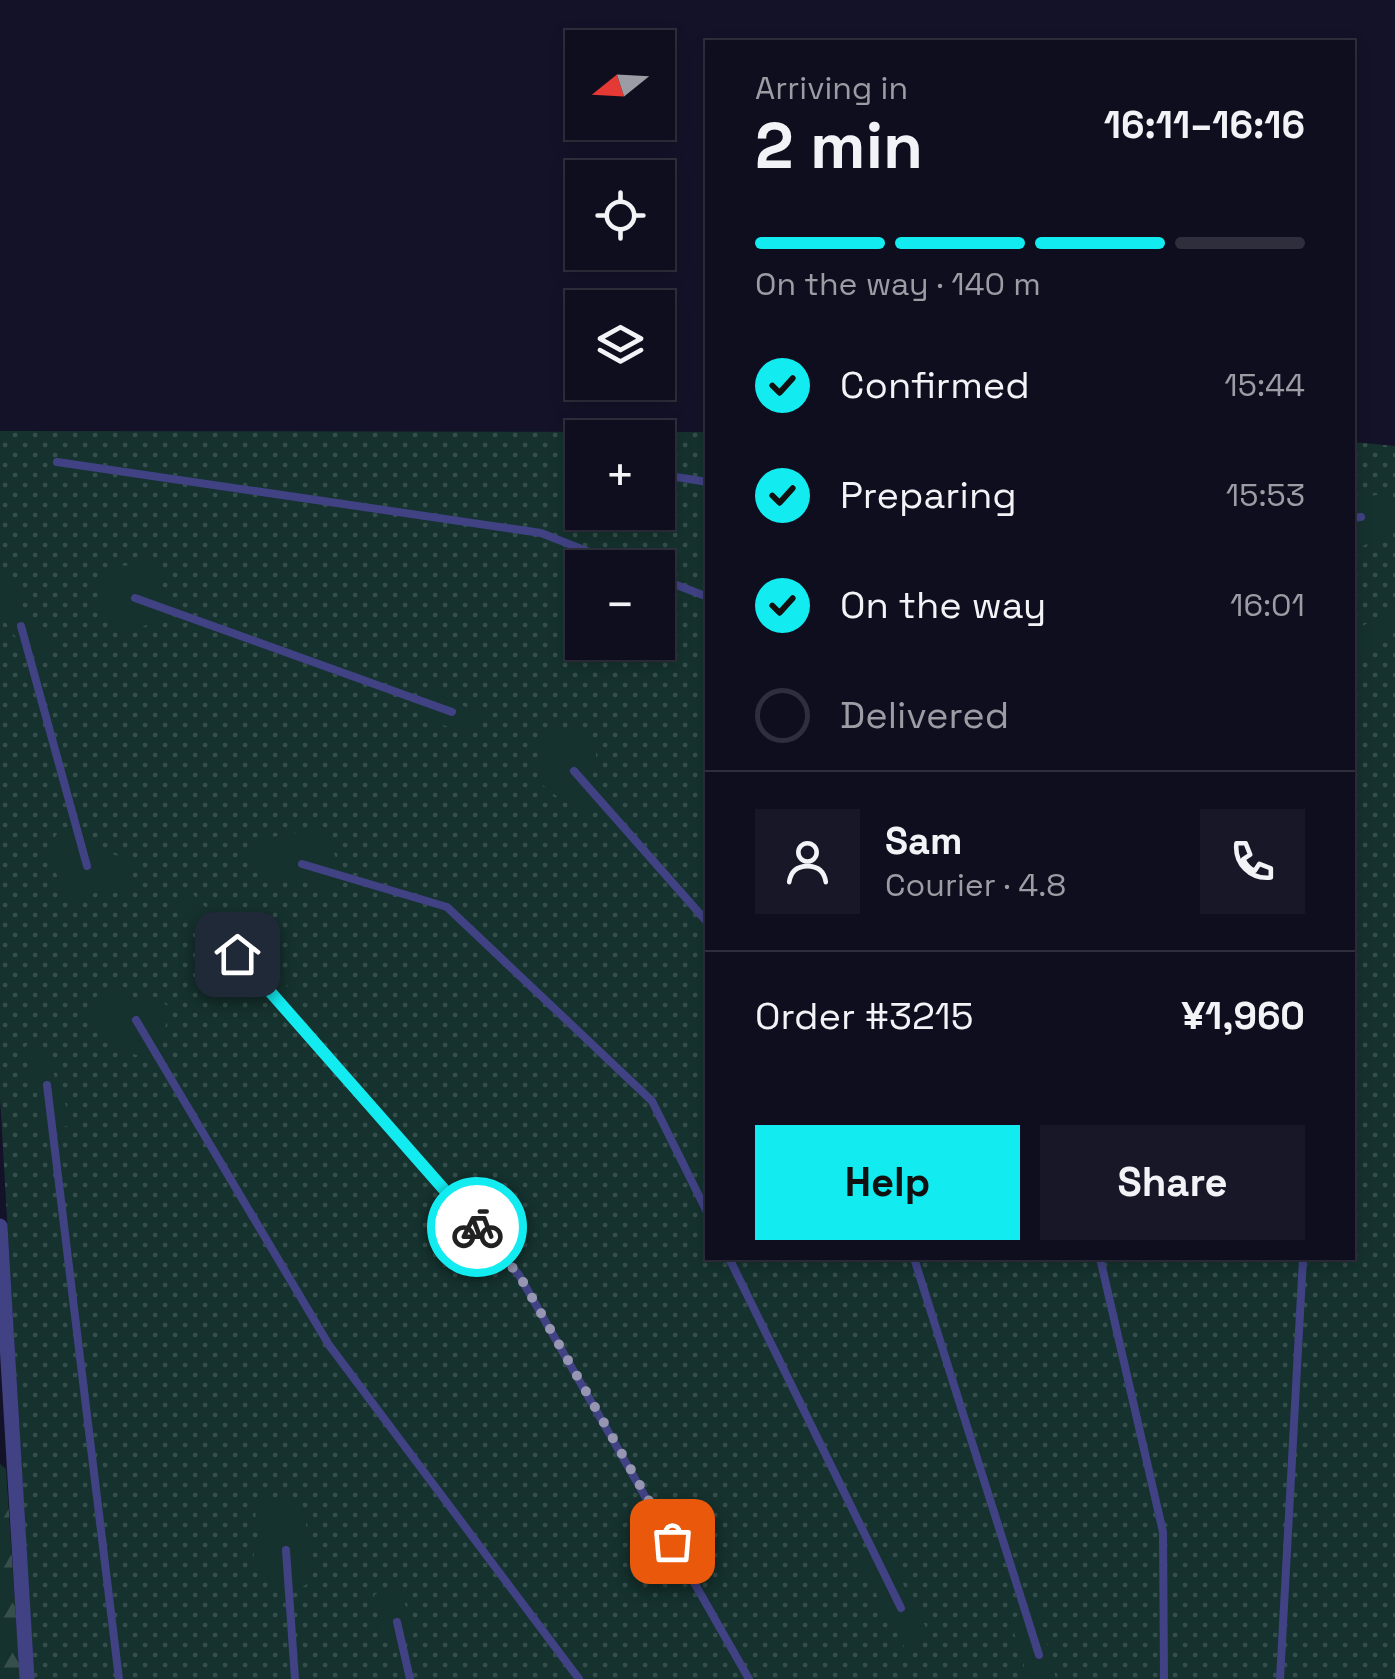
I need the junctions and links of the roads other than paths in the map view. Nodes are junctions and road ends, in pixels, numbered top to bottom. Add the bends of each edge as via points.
1 (57, 462) dead end
2 (675, 477) edge
3 (705, 482) edge
4 (583, 550) edge
5 (675, 585) edge
6 (705, 597) edge
7 (135, 598) dead end
8 (21, 626) dead end
9 (452, 712) dead end
10 (574, 771) dead end
11 (302, 864) dead end
12 (87, 866) dead end
13 (705, 920) edge
14 (237, 954) dead end
15 (136, 1020) dead end
16 (47, 1085) dead end
17 (705, 1208) edge
18 (0, 1226) edge
19 (730, 1260) edge
20 (915, 1260) edge
21 (1100, 1260) edge
22 (1303, 1260) edge
23 (6, 1458) edge
24 (286, 1550) dead end
25 (901, 1608) dead end
26 (396, 1622) dead end
27 (1039, 1655) dead end
28 (26, 1679) edge
29 (119, 1679) edge
30 (295, 1679) edge
31 (410, 1679) edge
32 (579, 1679) edge
33 (749, 1679) edge
34 (1164, 1679) edge
35 (1280, 1679) edge

1 - 4 lane via 541,534
2 - 3 lane
5 - 6 lane
7 - 9 lane
8 - 12 lane
10 - 13 lane
11 - 17 lane via 446,907 652,1101
14 - 33 lane via 519,1275
15 - 32 lane via 328,1345
16 - 29 lane
18 - 23 street
19 - 25 lane
20 - 27 lane
21 - 34 lane via 1162,1532
22 - 35 lane
23 - 28 street
24 - 30 lane
26 - 31 lane

